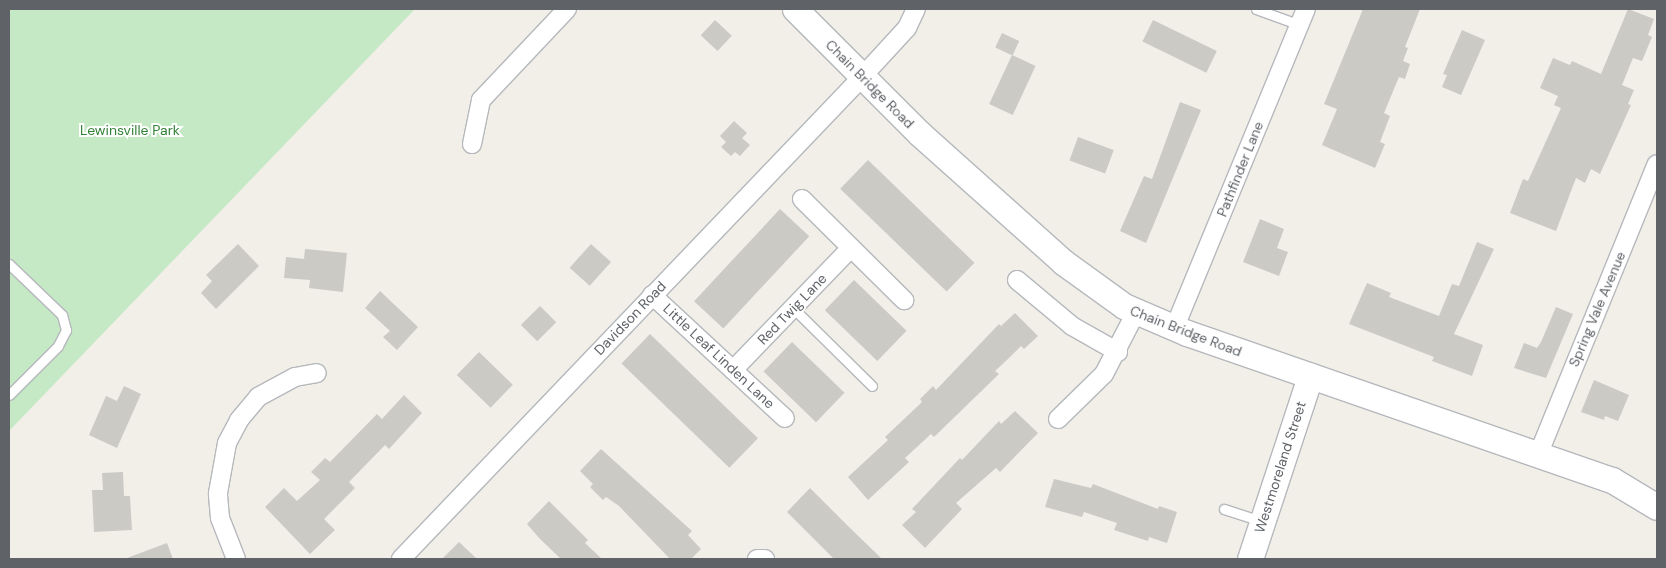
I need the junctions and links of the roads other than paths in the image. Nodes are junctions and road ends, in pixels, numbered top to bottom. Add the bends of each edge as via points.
1 (567, 9) edge
2 (795, 9) edge
3 (916, 9) edge
4 (1256, 9) edge
5 (1303, 17) edge
6 (862, 78) junction
7 (472, 144) dead end
8 (1657, 164) edge
9 (802, 199) dead end
10 (851, 248) junction
11 (9, 264) edge
12 (1017, 280) dead end
13 (652, 295) junction
14 (904, 300) dead end
15 (793, 308) junction
16 (1136, 312) junction
17 (1174, 329) junction
18 (1118, 352) junction
19 (733, 370) junction
20 (317, 372) dead end
21 (1310, 376) junction
22 (872, 386) dead end
23 (9, 395) edge
24 (785, 418) dead end
25 (1058, 419) dead end
26 (1538, 454) junction
27 (1612, 480) junction
28 (1657, 486) edge
29 (1657, 507) edge
30 (1224, 509) dead end
31 (1262, 521) junction
32 (236, 559) edge
33 (400, 559) edge
34 (758, 559) edge
35 (765, 559) edge
36 (1250, 559) edge

1 - 7 street via 481,100
2 - 6 main road, Chain Bridge Road
3 - 6 street, Davidson Road via 907,28
4 - 5 lane
5 - 17 street, Pathfinder Lane
6 - 13 street, Davidson Road
6 - 16 main road, Chain Bridge Road via 1063,262 1099,290
8 - 26 street, Spring Vale Avenue
9 - 10 street
10 - 14 street
10 - 15 street, Red Twig Lane
11 - 23 lane via 62,315 66,330 58,346
12 - 18 street via 1072,326
13 - 19 street, Little Leaf Linden Lane
13 - 33 street, Davidson Road
15 - 19 street, Red Twig Lane
15 - 22 lane
16 - 17 main road, Chain Bridge Road
16 - 18 street
17 - 21 main road, Chain Bridge Road
18 - 25 street via 1104,374
19 - 24 street, Little Leaf Linden Lane
20 - 32 street via 295,377 258,397 239,420 227,443 218,493 220,518
21 - 26 main road, Chain Bridge Road
21 - 31 main road, Westmoreland Street
26 - 27 main road, Chain Bridge Road
27 - 28 main road, Chain Bridge Road
27 - 29 main road, Chain Bridge Road
30 - 31 lane
31 - 36 main road, Westmoreland Street
34 - 35 street

